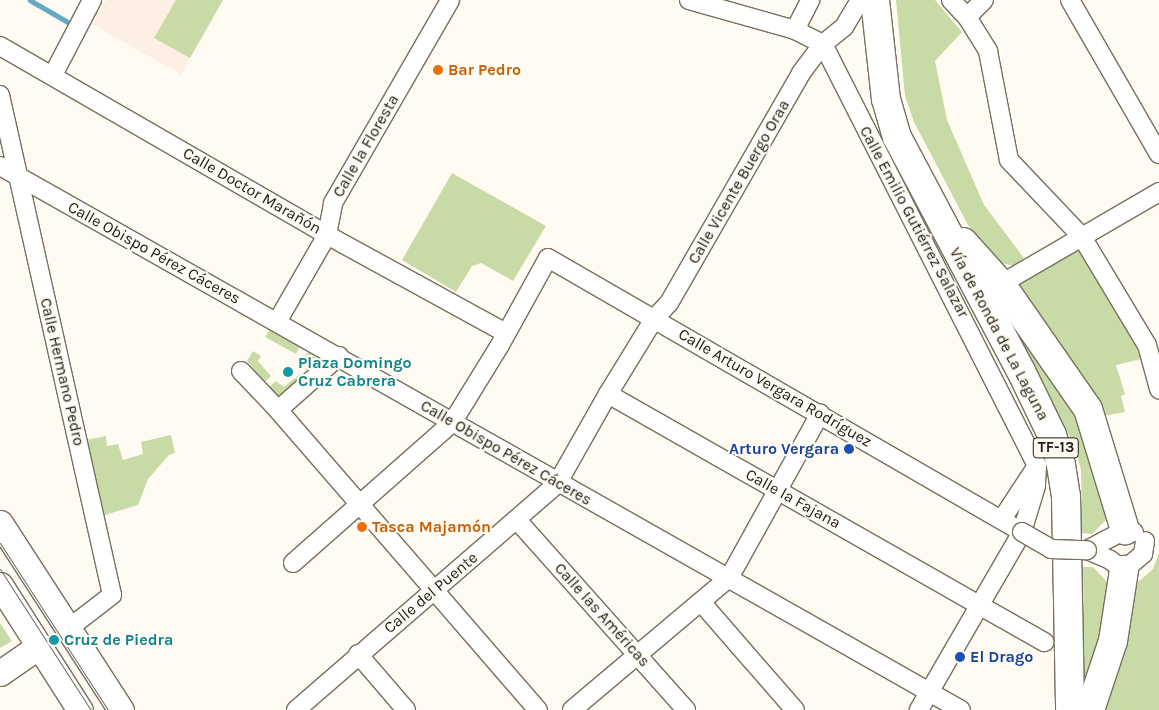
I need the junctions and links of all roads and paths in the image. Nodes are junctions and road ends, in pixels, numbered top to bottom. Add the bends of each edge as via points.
1 (92, 0) edge
2 (450, 0) edge
3 (689, 0) edge
4 (810, 0) edge
5 (860, 0) edge
6 (875, 0) edge
7 (951, 0) edge
8 (984, 0) edge
9 (1070, 0) edge
10 (967, 17) junction
11 (795, 30) junction
12 (823, 44) junction
13 (0, 46) edge
14 (53, 75) junction
15 (0, 95) edge
16 (1159, 154) edge
17 (0, 166) edge
18 (17, 176) junction
19 (894, 188) junction
20 (1159, 192) edge
21 (934, 210) junction
22 (327, 235) junction
23 (1082, 237) junction
24 (1001, 284) junction
25 (654, 319) junction
26 (276, 322) junction
27 (506, 333) junction
28 (339, 356) junction
29 (241, 371) dead end
30 (1157, 371) edge
31 (1159, 389) edge
32 (608, 394) junction
33 (278, 410) junction
34 (820, 414) junction
35 (452, 423) junction
36 (1037, 465) junction
37 (557, 484) junction
38 (777, 490) junction
39 (361, 505) junction
40 (1002, 519) junction
41 (517, 520) junction
42 (0, 523) edge
43 (1022, 532) junction
44 (1143, 536) edge
45 (1087, 550) junction
46 (293, 562) dead end
47 (1124, 570) junction
48 (729, 578) junction
49 (0, 585) edge
50 (435, 589) junction
51 (701, 602) junction
52 (978, 605) junction
53 (68, 629) junction
54 (1044, 642) dead end
55 (39, 646) junction
56 (358, 654) junction
57 (639, 656) junction
58 (0, 672) edge
59 (929, 692) junction
60 (80, 710) edge
61 (120, 710) edge
62 (296, 710) edge
63 (406, 710) edge
64 (538, 710) edge
65 (572, 710) edge
66 (686, 710) edge
67 (795, 710) edge
68 (919, 710) edge
69 (961, 710) edge
70 (1070, 710) edge
71 (1090, 710) edge

1 - 14 street
2 - 22 street, Calle la Floresta via 333,203
3 - 11 street
4 - 11 street
5 - 12 street, Calle Vicente Buergo Oraa via 844,27
6 - 21 main road, Vía de Ronda de La Laguna / TF-13 via 886,99 897,136
7 - 10 street
8 - 10 street
9 - 16 street
10 - 23 street via 988,50 1009,160
11 - 12 street
12 - 19 street, Calle Emilio Gutiérrez Salazar
12 - 25 street, Calle Vicente Buergo Oraa via 801,73 670,303
13 - 14 street, Calle Doctor Marañón
14 - 22 street, Calle Doctor Marañón
15 - 18 street, Calle Hermano Pedro
17 - 18 street, Calle Obispo Pérez Cáceres
18 - 26 street, Calle Obispo Pérez Cáceres
18 - 53 street, Calle Hermano Pedro via 112,595
19 - 21 street
19 - 36 street, Calle Emilio Gutiérrez Salazar
20 - 23 street
21 - 24 main road
21 - 70 main road, Vía de Ronda de La Laguna / TF-13 via 1021,371 1052,435 1061,465 1066,496
22 - 26 street, Calle la Floresta
22 - 27 street, Calle Doctor Marañón
23 - 24 street
23 - 30 street via 1147,345
24 - 44 main road via 1088,409
25 - 27 street, Calle Arturo Vergara Rodríguez via 548,258
25 - 32 street, Calle del Puente
25 - 34 street, Calle Arturo Vergara Rodríguez
26 - 28 street, Calle Obispo Pérez Cáceres
27 - 35 street
28 - 33 street
28 - 35 street, Calle Obispo Pérez Cáceres
29 - 33 street
30 - 31 street
32 - 37 street, Calle del Puente
32 - 38 street, Calle la Fajana
33 - 39 street
34 - 38 street
34 - 40 street, Calle Arturo Vergara Rodríguez
35 - 37 street, Calle Obispo Pérez Cáceres
35 - 39 street
36 - 40 street
36 - 43 street via 1036,486
37 - 41 street, Calle del Puente
37 - 48 street, Calle Obispo Pérez Cáceres
38 - 48 street
38 - 52 street, Calle la Fajana
39 - 46 street
39 - 50 street
40 - 43 street, Calle Arturo Vergara Rodríguez
41 - 50 street, Calle del Puente
41 - 57 street, Calle las Américas
42 - 53 main road
43 - 45 street, Calle Arturo Vergara Rodríguez, bridge via 1051,549
43 - 52 street
44 - 45 street
44 - 47 street via 1142,554
45 - 47 street
47 - 71 main road via 1113,641
48 - 51 street
48 - 59 street, Calle Obispo Pérez Cáceres
49 - 55 main road
50 - 56 street, Calle del Puente
50 - 64 street
51 - 57 street
51 - 67 street
52 - 54 street, Calle la Fajana
52 - 59 street
53 - 61 main road
55 - 58 main road
55 - 60 main road
56 - 62 street, Calle del Puente
56 - 63 street
57 - 65 street
57 - 66 street, Calle las Américas
59 - 68 street
59 - 69 street, Calle Obispo Pérez Cáceres

